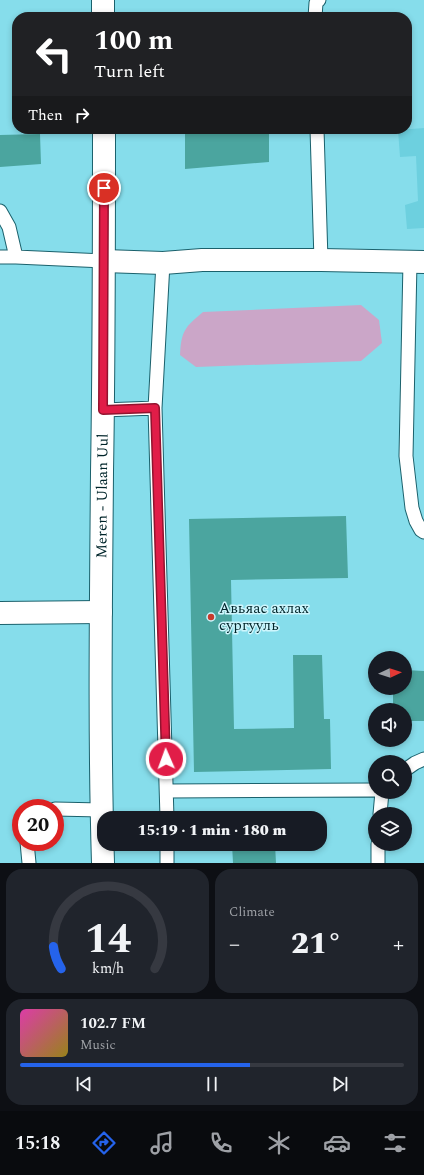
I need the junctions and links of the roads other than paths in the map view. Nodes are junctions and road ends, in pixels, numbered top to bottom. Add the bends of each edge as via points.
1 (103, 0) edge
2 (319, 0) edge
3 (103, 12) edge
4 (315, 12) edge
5 (104, 134) edge
6 (317, 134) edge
7 (0, 211) edge
8 (0, 257) edge
9 (16, 257) junction
10 (321, 260) junction
11 (104, 261) junction
12 (417, 262) edge
13 (163, 263) junction
14 (155, 408) junction
15 (103, 410) junction
16 (424, 532) edge
17 (101, 612) junction
18 (0, 613) edge
19 (424, 759) edge
20 (412, 765) edge
21 (368, 790) edge
22 (167, 791) junction
23 (64, 809) edge
24 (101, 810) junction
25 (167, 811) edge
26 (27, 851) edge
27 (167, 851) edge
28 (378, 851) edge
29 (28, 863) edge
30 (103, 863) edge
31 (167, 863) edge
32 (378, 863) edge

1 - 3 street
2 - 4 lane
5 - 11 street, Meren - Ulaan Uul
6 - 10 lane
7 - 9 lane via 9,227
8 - 9 lane
9 - 11 lane
10 - 12 street
10 - 13 street via 202,260
11 - 13 street
11 - 15 street, Meren - Ulaan Uul
12 - 16 lane via 406,456 412,508 416,521
13 - 14 lane
14 - 15 lane
14 - 22 lane
15 - 17 street, Meren - Ulaan Uul
17 - 18 street
17 - 24 street, Meren - Ulaan Uul
19 - 20 lane
21 - 22 lane
22 - 25 lane
23 - 24 lane
24 - 30 street, Meren - Ulaan Uul
26 - 29 lane
27 - 31 lane
28 - 32 lane

